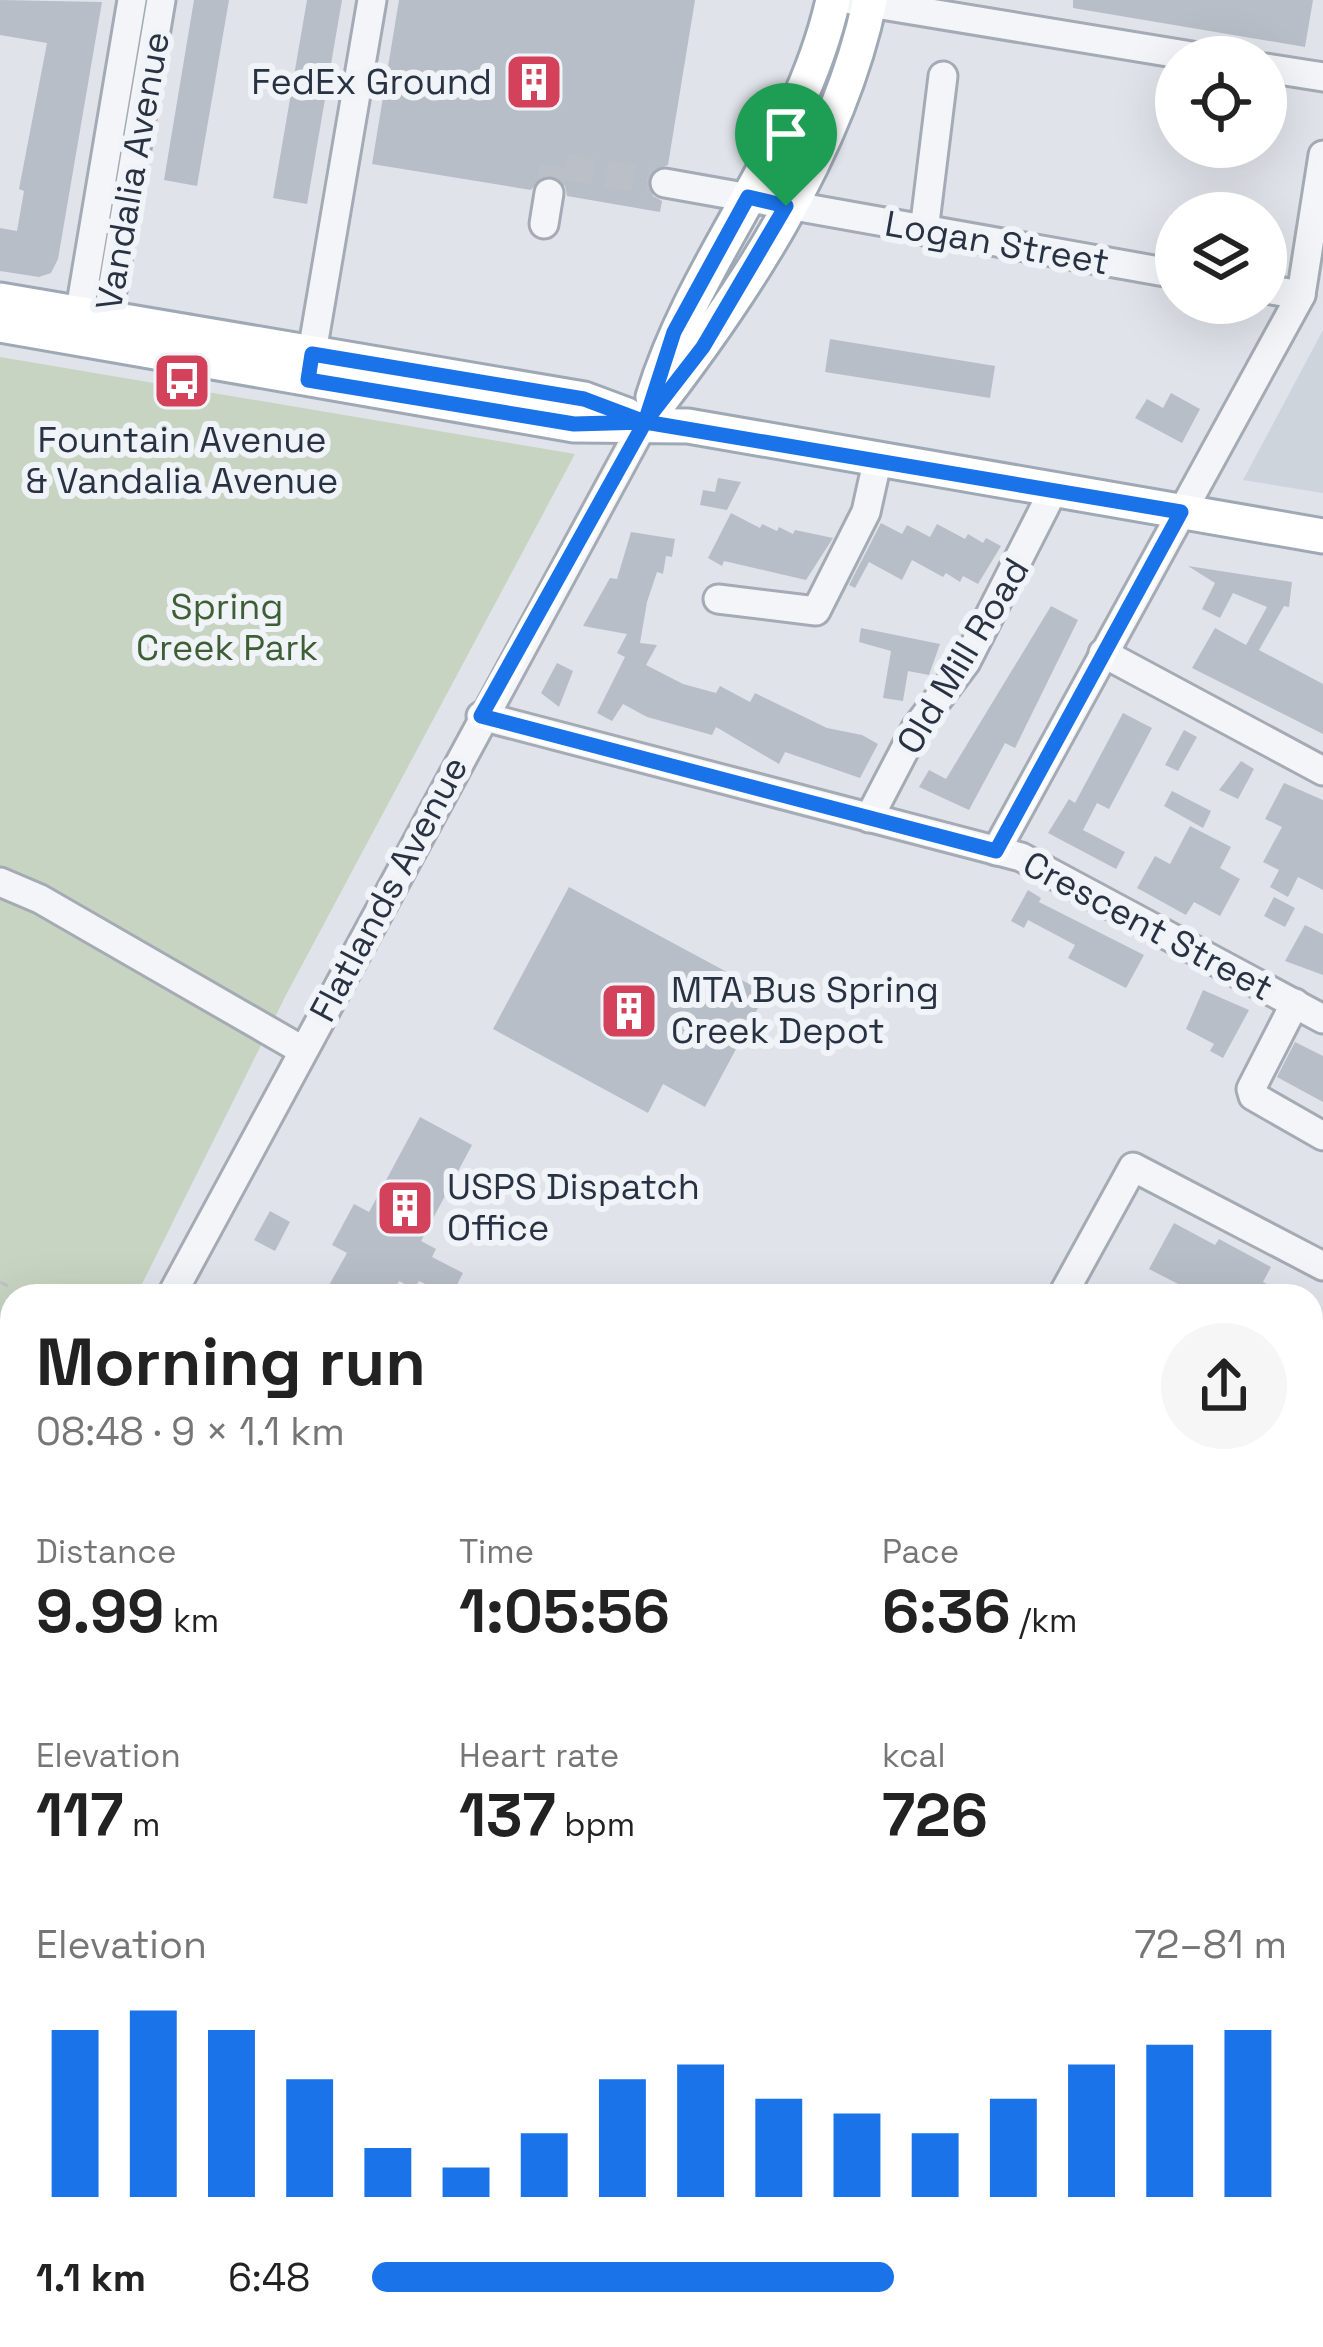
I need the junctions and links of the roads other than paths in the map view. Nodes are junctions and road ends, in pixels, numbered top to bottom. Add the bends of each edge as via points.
1 (132, 0) edge
2 (161, 0) edge
3 (372, 0) edge
4 (833, 0) edge
5 (863, 1) edge
6 (1155, 50) edge
7 (1287, 71) edge
8 (943, 76) dead end
9 (1323, 77) edge
10 (1323, 155) edge
11 (665, 183) tunnel mouth
12 (549, 193) dead end
13 (748, 197) junction
14 (786, 206) junction
15 (544, 224) dead end
16 (923, 231) junction
17 (1155, 270) edge
18 (1287, 293) edge
19 (1300, 295) junction
20 (0, 300) edge
21 (0, 325) edge
22 (91, 328) junction
23 (310, 367) junction
24 (645, 422) junction
25 (878, 458) junction
26 (1053, 491) junction
27 (1181, 512) junction
28 (1323, 536) edge
29 (718, 598) dead end
30 (1103, 653) junction
31 (481, 716) junction
32 (1323, 771) edge
33 (869, 818) junction
34 (996, 851) junction
35 (0, 882) edge
36 (1294, 1003) junction
37 (1323, 1018) edge
38 (302, 1050) junction
39 (1323, 1136) edge
40 (1323, 1266) edge
41 (177, 1284) edge
42 (1069, 1284) edge

1 - 22 street, Vandalia Avenue
2 - 22 street, Vandalia Avenue
3 - 23 street
4 - 13 main road, Flatlands Avenue via 808,85
5 - 6 street
5 - 14 main road, Flatlands Avenue via 844,91
7 - 9 street
8 - 16 street
10 - 19 street
11 - 13 street, Logan Street
12 - 15 street
13 - 14 street, Logan Street
13 - 24 main road, Flatlands Avenue via 674,332
14 - 16 street, Logan Street
14 - 24 main road, Flatlands Avenue via 703,347
16 - 17 street, Logan Street
18 - 19 street
19 - 27 street
20 - 22 main road
21 - 22 main road
22 - 23 main road
23 - 24 main road via 584,399
24 - 25 main road
24 - 31 street, Flatlands Avenue
25 - 26 main road
25 - 29 street via 866,512 815,611
26 - 27 main road
26 - 33 street, Old Mill Road via 966,662 916,728
27 - 28 main road
27 - 30 street
30 - 32 street
30 - 34 street
31 - 33 street, Crescent Street
31 - 38 street, Flatlands Avenue
33 - 34 street, Crescent Street
34 - 36 street, Crescent Street via 1041,867
35 - 38 street
36 - 37 street, Crescent Street
36 - 39 street via 1251,1089
38 - 41 street, Flatlands Avenue
40 - 42 street via 1133,1167

